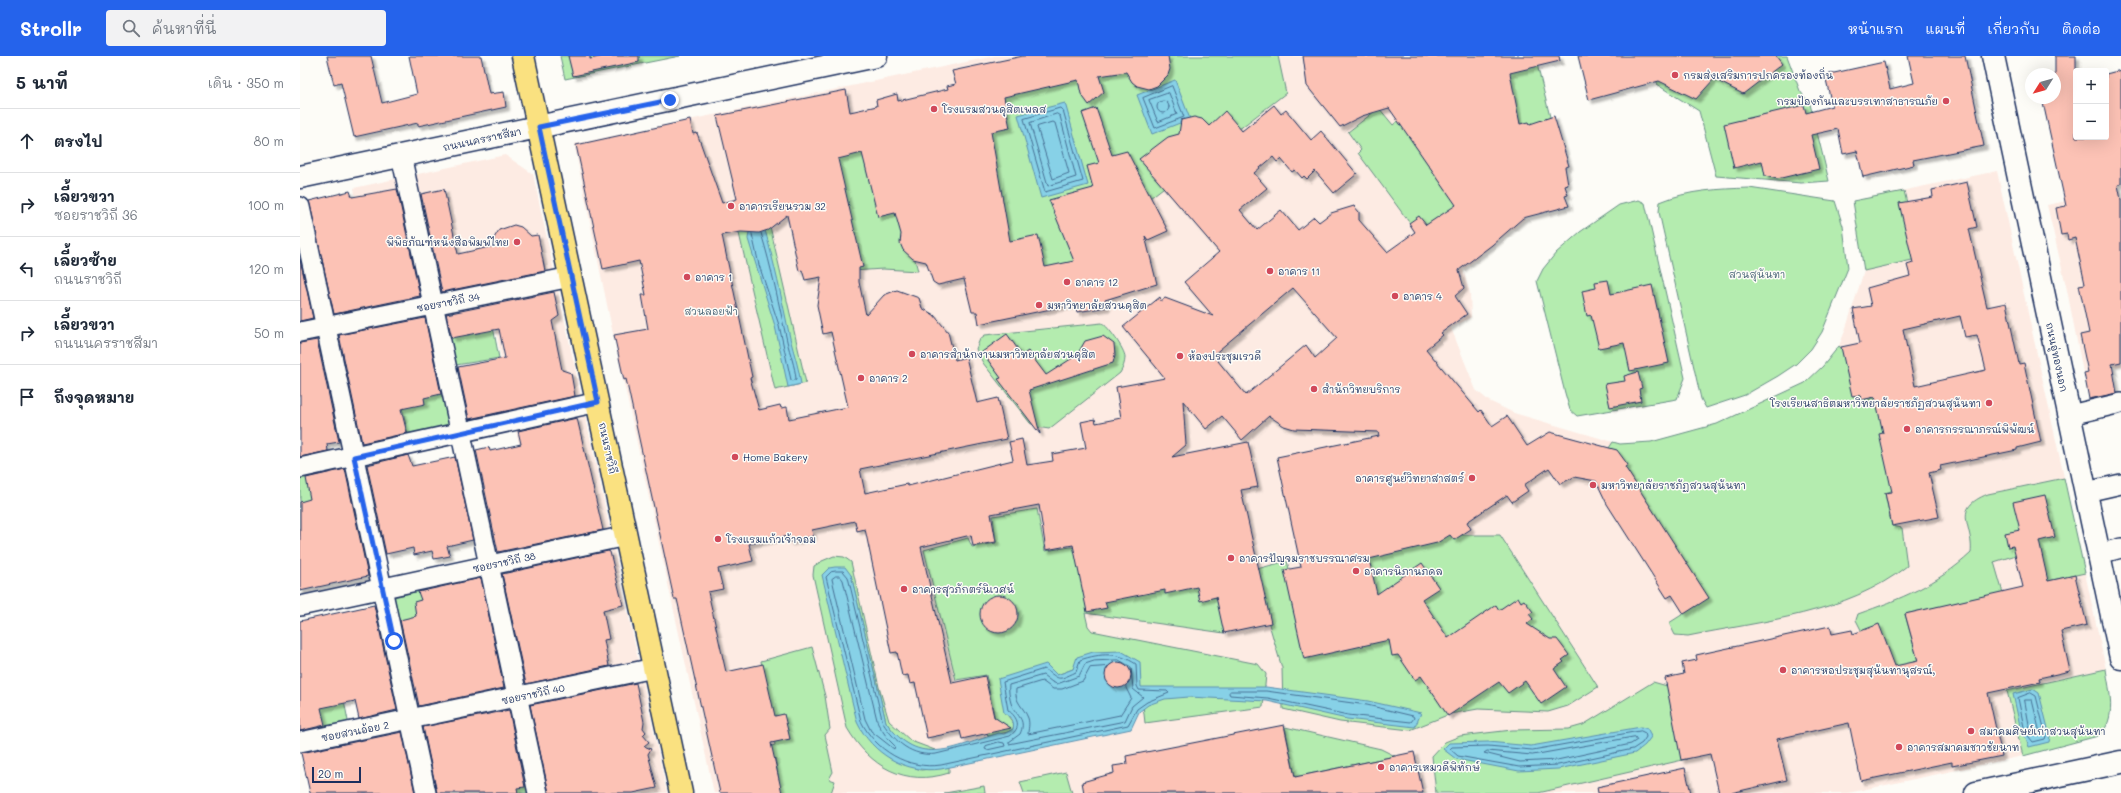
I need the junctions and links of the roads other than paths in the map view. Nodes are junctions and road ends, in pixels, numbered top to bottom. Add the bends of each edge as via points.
1 (522, 56) edge
2 (876, 56) edge
3 (1994, 56) edge
4 (539, 127) junction
5 (401, 155) junction
6 (300, 177) edge
7 (300, 207) edge
8 (571, 277) junction
9 (433, 305) junction
10 (326, 326) junction
11 (300, 332) edge
12 (598, 402) junction
13 (2121, 404) edge
14 (2070, 415) junction
15 (461, 433) junction
16 (354, 457) junction
17 (300, 468) edge
18 (2121, 484) edge
19 (2086, 492) junction
20 (626, 536) junction
21 (2121, 548) edge
22 (2099, 554) junction
23 (489, 565) junction
24 (382, 588) junction
25 (300, 606) edge
26 (2121, 658) edge
27 (654, 668) junction
28 (517, 698) junction
29 (411, 720) junction
30 (300, 742) edge
31 (2121, 762) edge
32 (426, 793) edge
33 (538, 793) edge
34 (681, 793) edge
35 (1976, 793) edge

1 - 4 main road, ถนนราชวิถี
2 - 4 main road, ถนนนครราชสีมา
3 - 14 main road, ถนนอู่ทองนอก
4 - 5 main road, ถนนนครราชสีมา
4 - 8 main road, ถนนราชวิถี
5 - 6 main road, ถนนนครราชสีมา
5 - 9 street
7 - 10 street
8 - 9 street, ซอยราชวิถี 34
8 - 12 main road, ถนนราชวิถี
9 - 10 street, ซอยราชวิถี 34
9 - 15 street
10 - 11 street, ซอยราชวิถี 34
10 - 16 street
12 - 15 street
12 - 20 main road, ถนนราชวิถี
13 - 14 street
14 - 19 main road, ถนนอู่ทองนอก
15 - 16 street
15 - 23 street
16 - 17 street
16 - 24 street
18 - 19 street
19 - 22 main road, ถนนอู่ทองนอก
20 - 23 street, ซอยราชวิถี 38
20 - 27 main road, ถนนราชวิถี
21 - 22 street
22 - 26 main road, ถนนอู่ทองนอก
23 - 24 street, ซอยราชวิถี 38
23 - 28 street
24 - 25 street, ซอยราชวิถี 38
24 - 29 street
27 - 28 street, ซอยราชวิถี 40
27 - 34 main road, ถนนราชวิถี
28 - 29 street, ซอยราชวิถี 40
28 - 33 street
29 - 30 street, ซอยสวนอ้อย 2
29 - 32 street
31 - 35 main road

